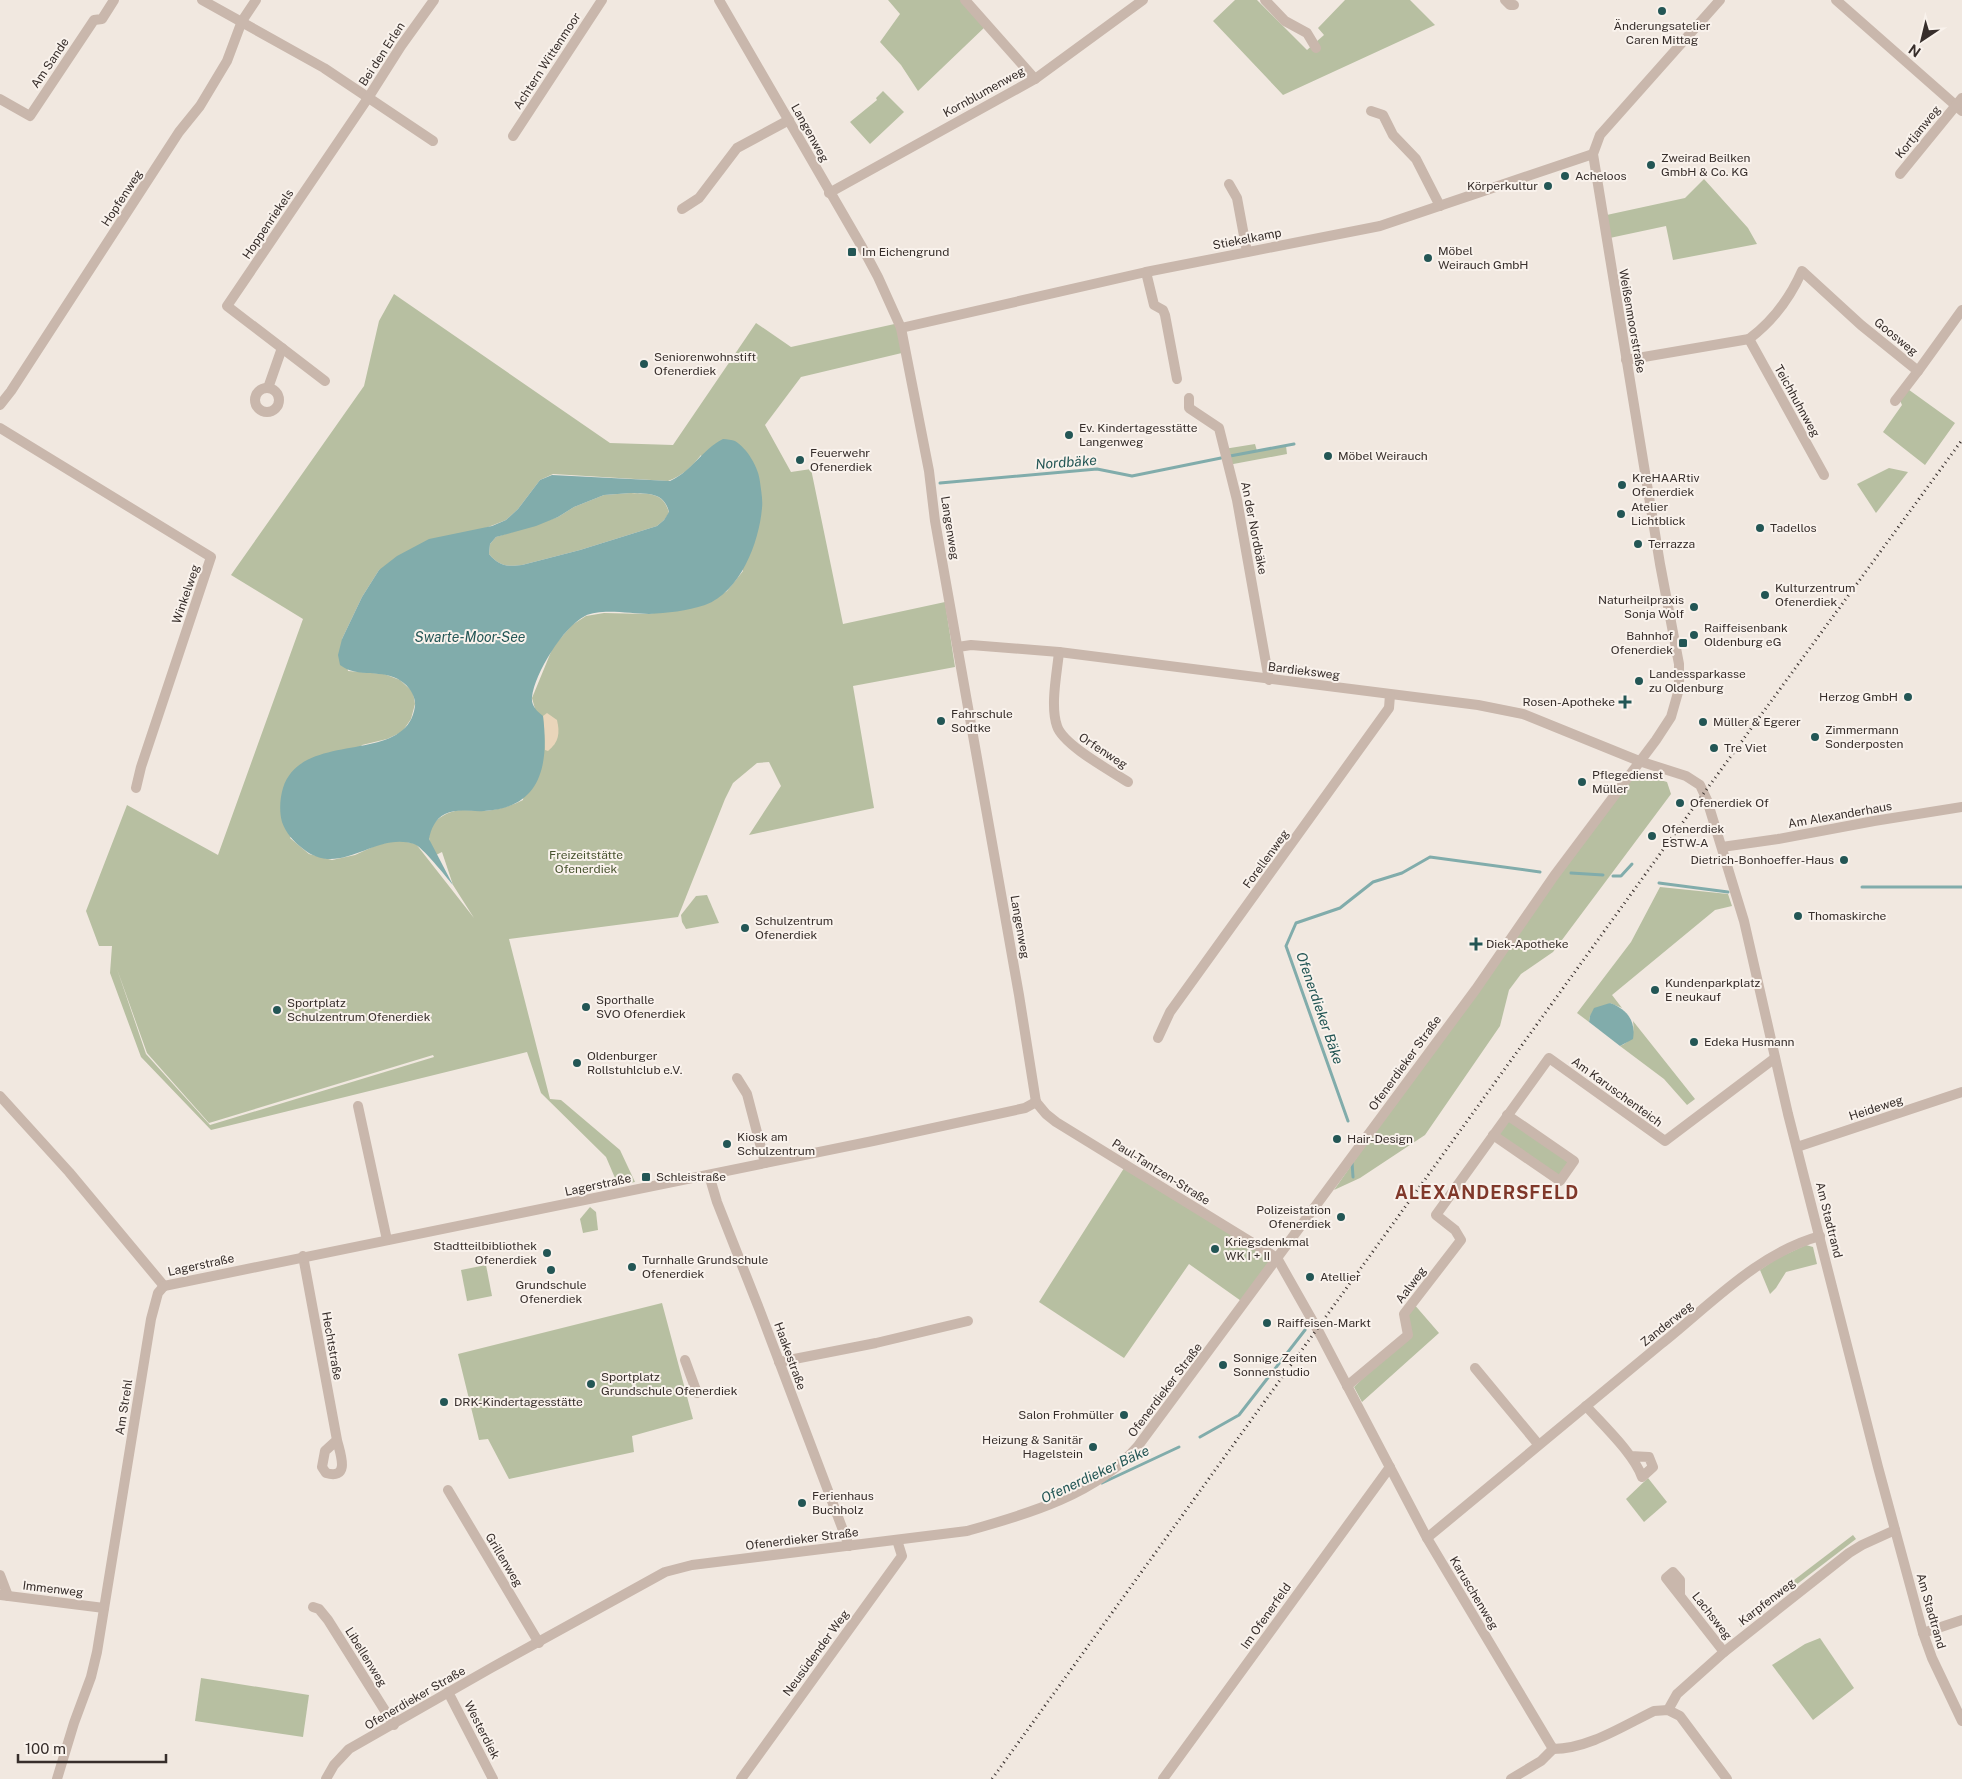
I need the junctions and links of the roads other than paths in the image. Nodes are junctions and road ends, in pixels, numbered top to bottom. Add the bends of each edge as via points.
1 (114, 0) edge
2 (202, 0) edge
3 (256, 0) edge
4 (434, 0) edge
5 (602, 0) edge
6 (719, 0) edge
7 (965, 0) edge
8 (1143, 0) edge
9 (1264, 0) edge
10 (1720, 0) edge
11 (1836, 0) edge
12 (242, 21) junction
13 (1316, 48) dead end
14 (1035, 79) junction
15 (0, 98) edge
16 (368, 98) junction
17 (1960, 105) edge
18 (1371, 111) dead end
19 (789, 120) junction
20 (512, 136) dead end
21 (433, 141) dead end
22 (1592, 154) junction
23 (1900, 174) dead end
24 (1229, 184) dead end
25 (829, 193) junction
26 (1440, 206) junction
27 (682, 209) dead end
28 (1247, 252) junction
29 (1146, 272) junction
30 (1962, 310) edge
31 (901, 328) junction
32 (1749, 339) junction
33 (282, 348) junction
34 (1626, 360) junction
35 (1918, 371) junction
36 (1177, 379) dead end
37 (325, 381) dead end
38 (268, 388) dead end
39 (1189, 398) dead end
40 (1895, 401) dead end
41 (0, 405) edge
42 (0, 428) edge
43 (1824, 475) dead end
44 (958, 647) junction
45 (1059, 652) junction
46 (1269, 680) junction
47 (1679, 690) joint
48 (1390, 695) junction
49 (1639, 761) junction
50 (1128, 782) dead end
51 (136, 788) dead end
52 (1962, 808) edge
53 (1722, 847) junction
54 (1158, 1038) dead end
55 (1775, 1058) junction
56 (737, 1078) dead end
57 (1962, 1092) edge
58 (0, 1096) edge
59 (1036, 1102) junction
60 (358, 1106) dead end
61 (1507, 1115) junction
62 (1493, 1135) junction
63 (1797, 1147) junction
64 (765, 1163) junction
65 (708, 1174) junction
66 (1820, 1236) junction
67 (387, 1240) junction
68 (1461, 1240) joint
69 (304, 1256) junction
70 (1278, 1258) junction
71 (164, 1286) junction
72 (968, 1321) dead end
73 (685, 1360) dead end
74 (779, 1362) junction
75 (1475, 1368) dead end
76 (1347, 1386) junction
77 (697, 1393) dead end
78 (1586, 1406) junction
79 (337, 1440) dead end
80 (1538, 1444) junction
81 (1630, 1456) dead end
82 (1390, 1467) junction
83 (448, 1490) dead end
84 (1895, 1530) junction
85 (1427, 1538) junction
86 (896, 1540) junction
87 (848, 1546) junction
88 (0, 1575) edge
89 (4, 1595) edge
90 (1680, 1595) dead end
91 (313, 1607) dead end
92 (104, 1608) junction
93 (1962, 1620) edge
94 (1923, 1633) junction
95 (539, 1643) junction
96 (1724, 1652) junction
97 (448, 1692) junction
98 (1668, 1710) junction
99 (1962, 1721) edge
100 (394, 1724) junction
101 (1553, 1749) junction
102 (57, 1779) edge
103 (326, 1779) edge
104 (492, 1779) edge
105 (741, 1779) edge
106 (1163, 1779) edge
107 (1511, 1779) edge
108 (1727, 1779) edge

1 - 15 street, Am Sande via 102,19 94,20 30,116
2 - 12 street
3 - 12 street, Hopfenweg
4 - 16 street, Bei den Erlen
5 - 20 street, Achtern Wittenmoor
6 - 19 street, Langenweg
7 - 14 street
8 - 14 street, Kornblumenweg
9 - 13 street via 1285,21 1307,33
10 - 22 street via 1604,131
11 - 17 street, Kortjanweg
12 - 16 street via 324,68
12 - 41 street, Hopfenweg via 227,61 200,106 179,132
14 - 25 street, Kornblumenweg
16 - 21 street
16 - 33 street, Hoppenriekels via 227,306
17 - 23 street, Kortjanweg
18 - 26 street via 1383,115 1393,136 1416,159
19 - 25 street, Langenweg
19 - 27 street via 737,148 699,198
22 - 26 street, Stiekelkamp
22 - 34 street, Weißenmoorstraße
24 - 28 street via 1238,198
25 - 31 street, Langenweg via 878,277
26 - 28 street, Stiekelkamp via 1380,226
28 - 29 street, Stiekelkamp
29 - 31 street, Stiekelkamp
29 - 36 street via 1154,305 1163,310 1165,316
30 - 35 street, Goosweg
31 - 44 street, Langenweg
32 - 34 street
32 - 35 street, Goosweg via 1765,327 1794,290 1802,271
32 - 43 street, Teichhuhnweg
33 - 37 street, Hoppenriekels
33 - 38 street
34 - 47 street, Weißenmoorstraße via 1679,664
35 - 40 street
39 - 46 street, An der Nordbäke via 1189,408 1219,428 1237,500
42 - 51 street, Winkelweg via 212,557
44 - 45 street, Bardieksweg via 971,645
44 - 59 street, Langenweg
45 - 46 street, Bardieksweg
45 - 50 street, Orfenweg via 1055,707 1057,726 1068,743
46 - 48 street, Bardieksweg
47 - 49 street, Ofenerdieker Straße via 1670,717
48 - 49 street, Bardieksweg via 1478,705 1523,714
48 - 54 street, Forellenweg via 1389,708 1170,1012
49 - 53 street, Am Stadtrand via 1686,776 1700,785
49 - 70 street, Ofenerdieker Straße
52 - 53 street, Am Alexanderhaus
53 - 55 street, Am Stadtrand via 1754,959
55 - 61 street, Am Karuschenteich via 1665,1141 1548,1058
55 - 63 street, Am Stadtrand
56 - 64 street via 747,1094
57 - 63 street, Heideweg
58 - 71 street via 69,1172
59 - 64 street, Lagerstraße via 991,1116
59 - 70 street, Paul-Tantzen-Straße via 1056,1122
60 - 67 street
61 - 62 street, Am Karuschenteich
61 - 62 street via 1574,1161 1560,1181
62 - 68 street, Am Karuschenteich via 1436,1214 1455,1230
63 - 66 street, Am Stadtrand
64 - 65 street, Lagerstraße
65 - 67 street, Lagerstraße
65 - 74 street, Haakestraße
66 - 78 street, Zanderweg via 1781,1251 1757,1267
66 - 84 street, Am Stadtrand
67 - 69 street, Lagerstraße
68 - 76 street, Aalweg via 1404,1314 1408,1335
69 - 71 street, Lagerstraße
69 - 79 street, Hechtstraße
70 - 76 street, Karuschenweg
70 - 86 street, Ofenerdieker Straße via 1125,1461 1081,1490 1010,1519 967,1530
71 - 92 street, Am Strehl via 158,1293 151,1319
72 - 74 street
73 - 77 street
74 - 87 street, Haakestraße
75 - 80 street
76 - 82 street, Karuschenweg
78 - 80 street, Zanderweg
78 - 81 street
80 - 85 street, Zanderweg
82 - 85 street, Karuschenweg
82 - 106 street, Im Ofenerfeld
83 - 95 street, Grillenweg
84 - 94 street, Am Stadtrand
84 - 96 street, Karpfenweg via 1849,1554
85 - 101 street, Karuschenweg
86 - 87 street, Ofenerdieker Straße
86 - 105 street, Neusüdender Weg via 902,1556
87 - 95 street, Ofenerdieker Straße via 679,1568 642,1584
88 - 89 street
89 - 92 street, Immenweg
90 - 96 street, Lachsweg
91 - 100 street, Libellenweg via 328,1620
92 - 102 street, Am Strehl via 94,1665
93 - 94 street
94 - 99 street, Am Stadtrand
95 - 97 street, Ofenerdieker Straße
96 - 98 street, Karpfenweg via 1677,1694
97 - 100 street, Ofenerdieker Straße
97 - 104 street, Westerdiek
98 - 101 street via 1654,1711 1580,1745
98 - 108 street via 1680,1716
100 - 103 street, Ofenerdieker Straße via 349,1749
101 - 107 street via 1541,1761

